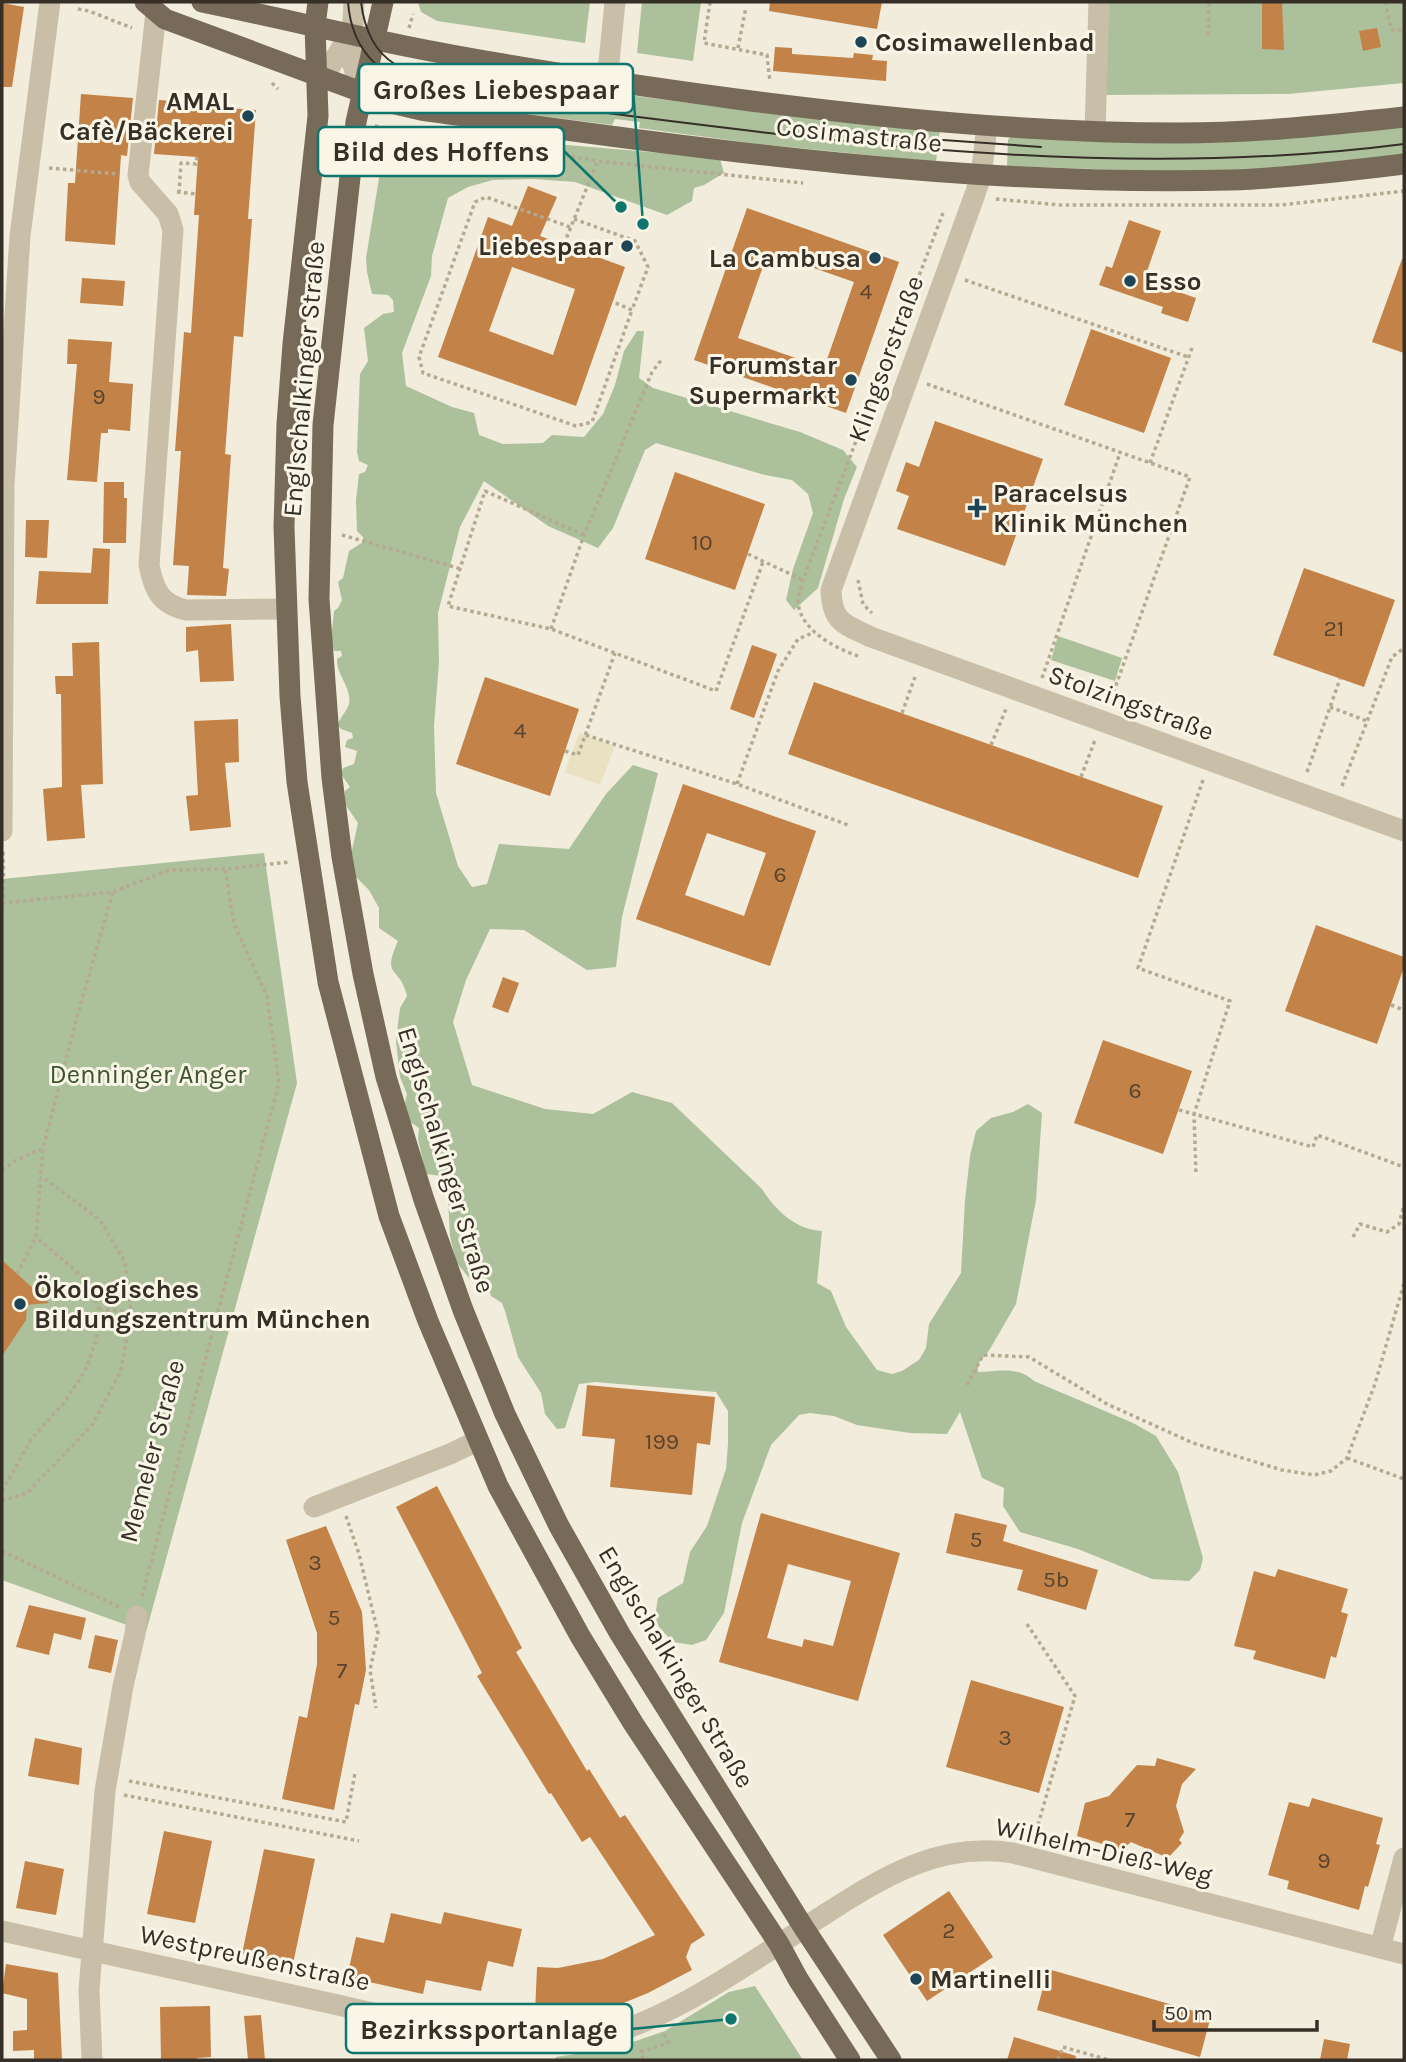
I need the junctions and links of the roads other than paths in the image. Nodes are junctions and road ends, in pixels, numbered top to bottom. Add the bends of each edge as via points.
1 (50, 2) edge
2 (202, 2) edge
3 (317, 2) edge
4 (354, 2) edge
5 (383, 2) edge
6 (615, 2) edge
7 (1099, 2) edge
8 (151, 7) edge
9 (315, 26) junction
10 (350, 33) junction
11 (375, 39) junction
12 (317, 75) junction
13 (607, 82) junction
14 (362, 93) junction
15 (1404, 117) edge
16 (987, 126) junction
17 (1095, 131) junction
18 (1404, 164) edge
19 (981, 176) junction
20 (11, 234) edge
21 (3, 485) edge
22 (285, 609) junction
23 (836, 615) joint
24 (2, 766) edge
25 (2, 831) edge
26 (1404, 831) edge
27 (477, 1441) junction
28 (314, 1507) dead end
29 (137, 1616) road end
30 (1404, 1858) edge
31 (804, 1928) junction
32 (2, 1931) edge
33 (779, 1944) junction
34 (1380, 1948) junction
35 (94, 1951) junction
36 (1404, 1954) edge
37 (92, 2060) edge
38 (850, 2060) edge
39 (891, 2060) edge

1 - 20 street via 29,167
2 - 9 main road, Cosimastraße
3 - 9 main road, Englschalkinger Straße
4 - 10 street
5 - 11 main road, Englschalkinger Straße
6 - 13 street
7 - 17 street
8 - 12 main road, Cosimastraße via 165,19
8 - 22 street via 138,175 167,214 173,230 149,565 153,585 161,599 186,610
9 - 10 main road, Cosimastraße
9 - 12 main road, Englschalkinger Straße
10 - 11 main road, Cosimastraße
10 - 12 street via 330,67
10 - 14 street via 351,59
11 - 13 main road, Cosimastraße
11 - 14 main road, Englschalkinger Straße
12 - 14 main road, Cosimastraße
12 - 22 main road, Englschalkinger Straße via 318,116 286,424
13 - 16 main road, Cosimastraße via 852,114
14 - 19 main road, Cosimastraße via 421,110 698,147
14 - 31 main road, Englschalkinger Straße via 323,425 319,599 342,857 386,1077 463,1310 505,1415 559,1526 620,1634
15 - 17 main road, Cosimastraße via 1278,129
16 - 17 main road, Cosimastraße
16 - 19 street, Klingsorstraße
18 - 19 main road, Cosimastraße via 1231,180
19 - 23 street, Klingsorstraße via 831,590
20 - 21 street
21 - 24 street
22 - 27 main road, Englschalkinger Straße via 297,782 328,982 389,1216
23 - 26 street, Stolzingstraße via 871,637
24 - 25 street
27 - 28 street
27 - 33 main road, Englschalkinger Straße via 580,1636
29 - 35 street via 106,1784
30 - 34 street
31 - 33 street, Westpreußenstraße
31 - 34 street, Wilhelm-Dieß-Weg via 883,1878 918,1862 989,1850
31 - 39 main road, Englschalkinger Straße
32 - 35 street, Westpreußenstraße
33 - 35 street, Westpreußenstraße via 633,2027 582,2041 547,2043 461,2033
33 - 38 main road, Englschalkinger Straße
34 - 36 street, Wilhelm-Dieß-Weg
35 - 37 street via 89,1990

